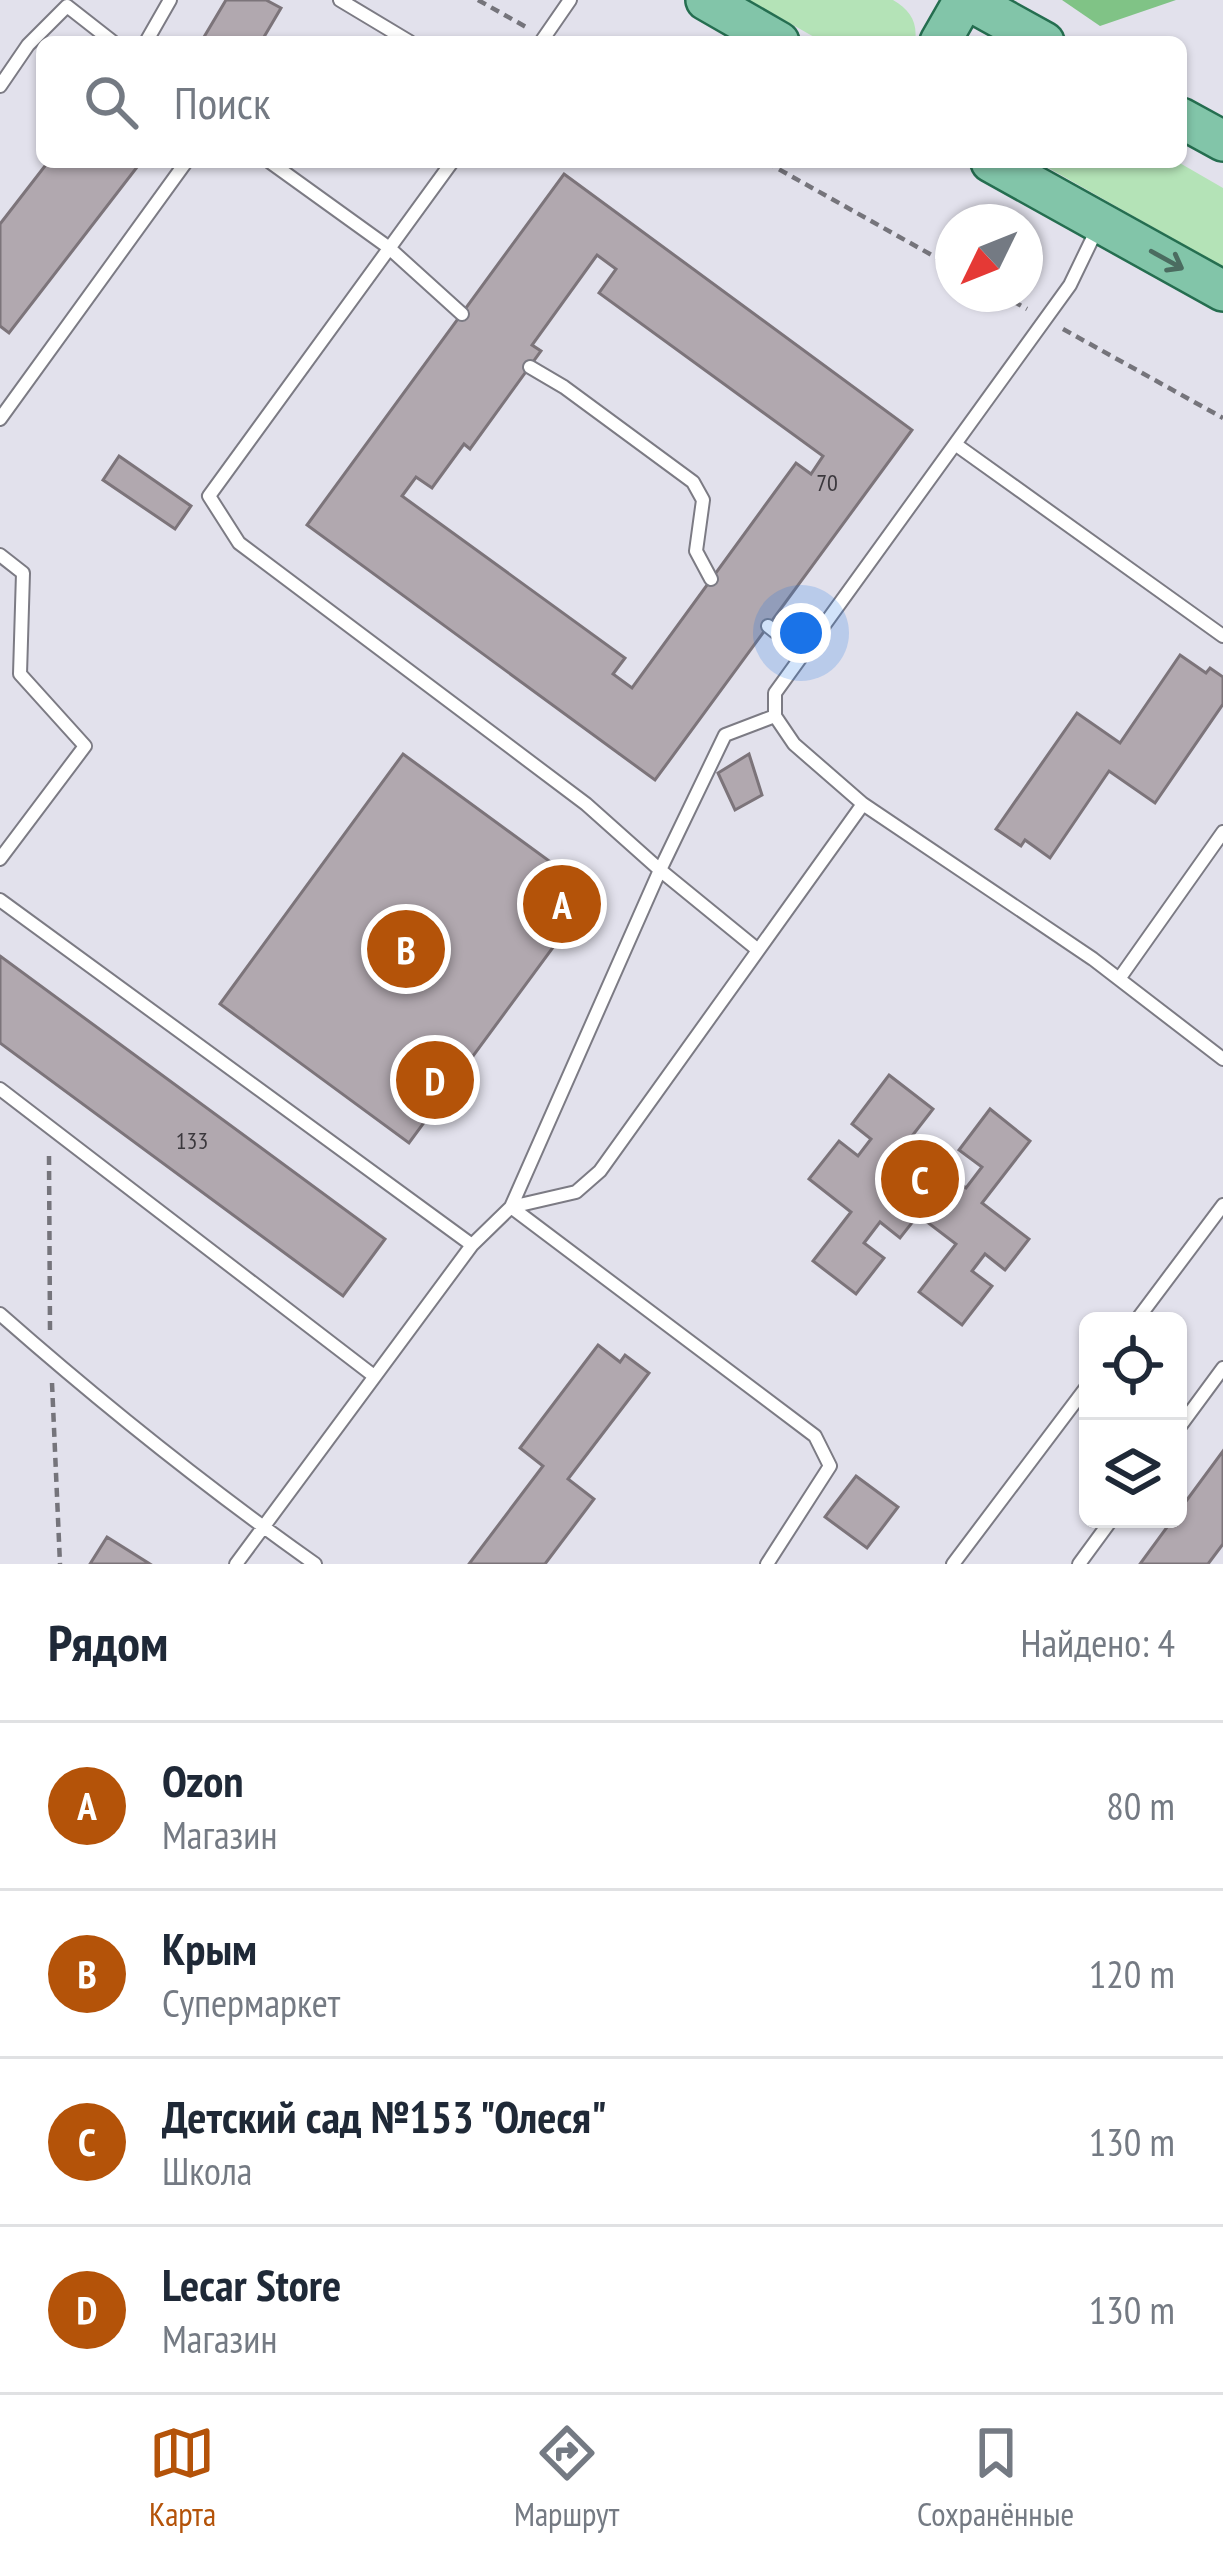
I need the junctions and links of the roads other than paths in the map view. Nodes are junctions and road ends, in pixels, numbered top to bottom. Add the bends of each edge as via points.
1 (170, 0) edge
2 (340, 0) edge
3 (570, 0) edge
4 (706, 0) edge
5 (966, 0) edge
6 (37, 36) edge
7 (106, 36) edge
8 (149, 36) edge
9 (400, 36) edge
10 (546, 36) edge
11 (769, 36) edge
12 (944, 36) edge
13 (1033, 36) edge
14 (36, 37) edge
15 (0, 86) edge
16 (1187, 121) edge
17 (1223, 141) edge
18 (182, 168) edge
19 (278, 168) edge
20 (447, 168) edge
21 (1002, 168) edge
22 (1100, 223) junction
23 (388, 247) junction
24 (1223, 291) edge
25 (462, 314) dead end
26 (530, 367) dead end
27 (0, 419) edge
28 (956, 443) junction
29 (0, 555) edge
30 (711, 579) dead end
31 (768, 626) dead end
32 (1223, 636) edge
33 (803, 654) junction
34 (776, 716) junction
35 (863, 804) junction
36 (1223, 832) edge
37 (0, 859) edge
38 (660, 870) junction
39 (0, 900) edge
40 (758, 950) junction
41 (1119, 979) junction
42 (1223, 1059) edge
43 (0, 1089) edge
44 (1223, 1205) edge
45 (511, 1208) junction
46 (472, 1245) junction
47 (1143, 1312) edge
48 (0, 1314) edge
49 (1223, 1368) edge
50 (374, 1376) junction
51 (1079, 1396) edge
52 (1185, 1420) edge
53 (263, 1527) junction
54 (1105, 1528) edge
55 (236, 1564) edge
56 (315, 1564) edge
57 (767, 1564) edge
58 (953, 1564) edge
59 (1079, 1564) edge

1 - 8 lane
2 - 9 lane
3 - 10 lane
4 - 11 main road
5 - 12 main road
5 - 13 main road
6 - 7 lane via 68,5
14 - 15 lane
16 - 17 main road
18 - 27 lane
19 - 23 lane
20 - 23 lane
21 - 22 main road
22 -> 24 main road
22 - 28 lane via 1070,285
23 - 25 lane
23 - 38 lane via 209,496 238,543 586,804
26 - 30 lane via 693,482 703,500 696,551
28 - 32 lane
28 - 33 lane
29 - 37 lane via 23,573 20,674 86,746
31 - 33 lane
33 - 34 lane via 775,693
34 - 35 lane via 794,744
34 - 38 lane via 724,735
35 - 40 lane
35 - 41 lane
36 - 41 lane
38 - 40 lane
38 - 45 lane
39 - 46 lane
40 - 45 lane via 600,1171 575,1192
41 - 42 lane
43 - 50 lane
44 - 47 lane
45 - 46 lane
45 - 57 lane via 815,1436 830,1466
46 - 50 lane
48 - 53 lane
49 - 52 lane
50 - 53 lane
51 - 58 lane
53 - 55 lane
53 - 56 lane
54 - 59 lane

